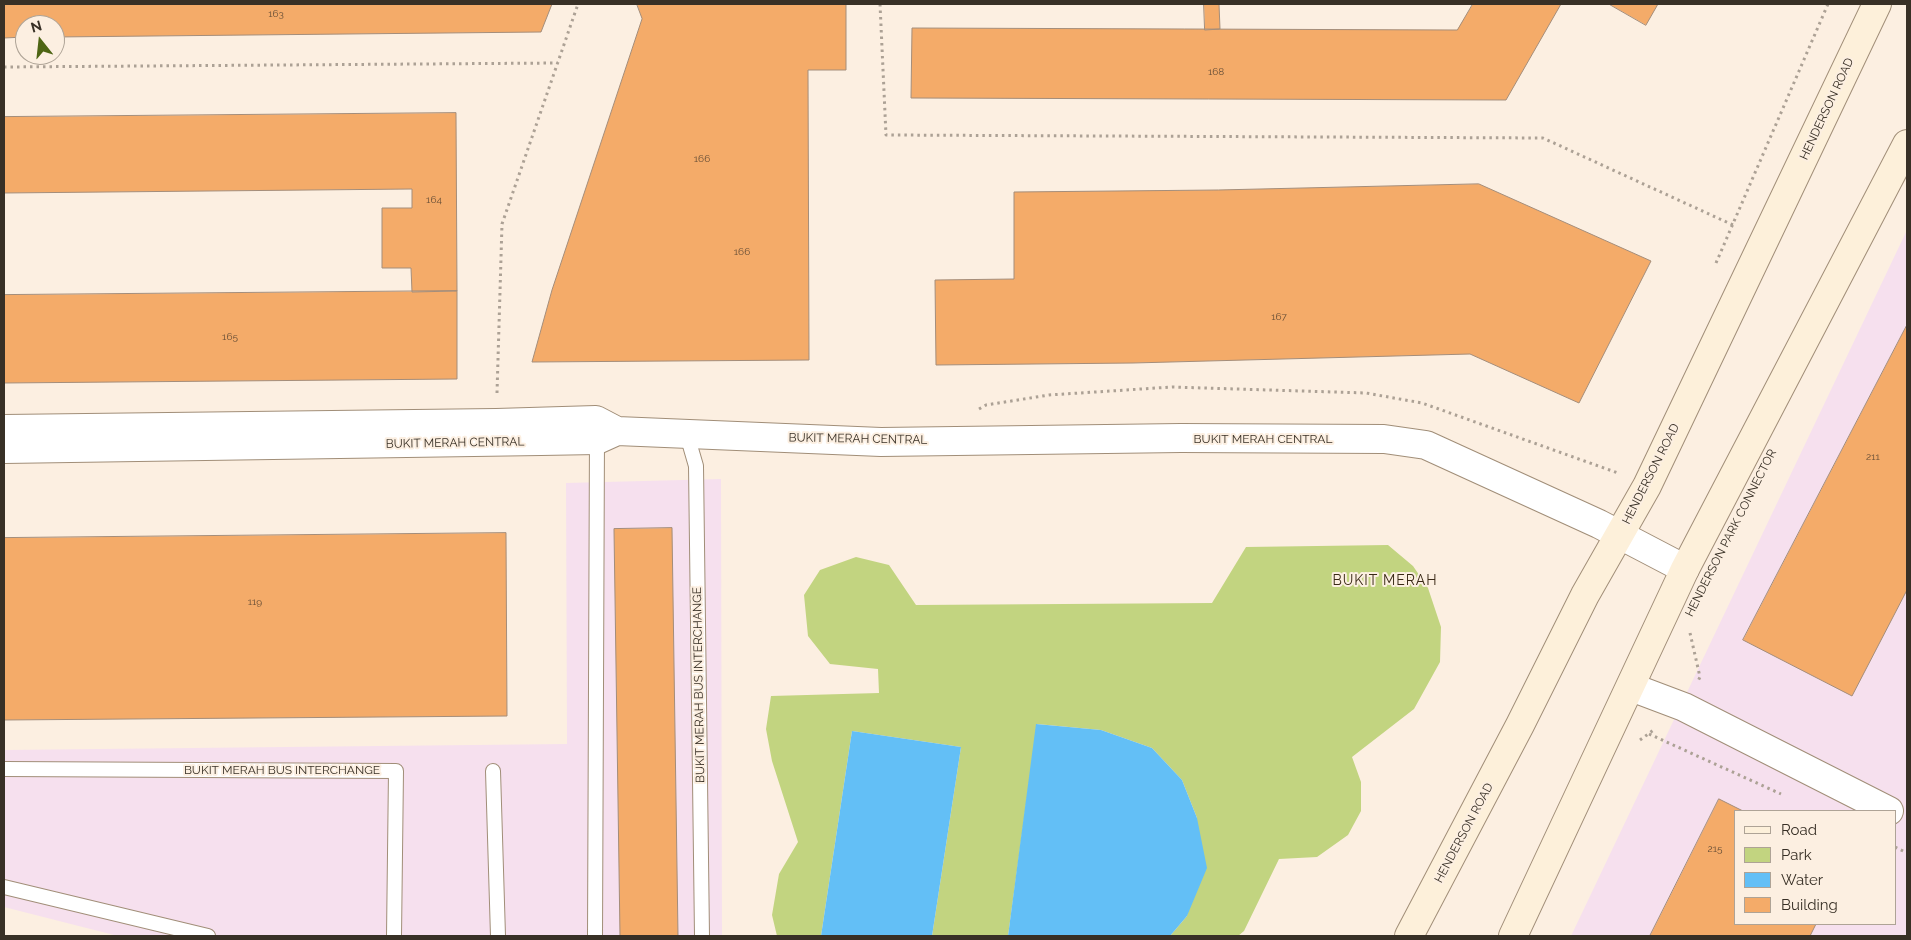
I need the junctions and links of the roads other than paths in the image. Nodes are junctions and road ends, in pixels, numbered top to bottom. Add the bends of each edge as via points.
1 (1877, 4) edge
2 (1907, 144) edge
3 (4, 429) edge
4 (604, 430) junction
5 (540, 432) junction
6 (687, 434) junction
7 (4, 449) edge
8 (1620, 534) junction
9 (1685, 570) junction
10 (1631, 687) junction
11 (4, 770) edge
12 (493, 771) dead end
13 (1887, 810) edge
14 (4, 887) edge
15 (208, 936) edge
16 (394, 936) edge
17 (498, 936) edge
18 (595, 936) edge
19 (702, 936) edge
20 (1409, 936) edge
21 (1514, 936) edge

1 - 8 main road, HENDERSON ROAD via 1651,477
2 - 9 main road
3 - 5 street, BUKIT MERAH CENTRAL via 496,423
4 - 5 street, BUKIT MERAH CENTRAL
4 - 6 street, BUKIT MERAH CENTRAL
4 - 18 lane
5 - 7 street, BUKIT MERAH CENTRAL
6 - 8 street, BUKIT MERAH CENTRAL via 881,442 1384,439 1426,445
6 - 19 lane, BUKIT MERAH BUS INTERCHANGE via 696,466
8 - 9 street, BUKIT MERAH CENTRAL
8 - 20 main road, HENDERSON ROAD via 1585,595
9 - 10 main road
10 - 13 street via 1684,707
10 - 21 main road
11 - 16 lane, BUKIT MERAH BUS INTERCHANGE via 396,770
12 - 17 lane
14 - 15 lane

